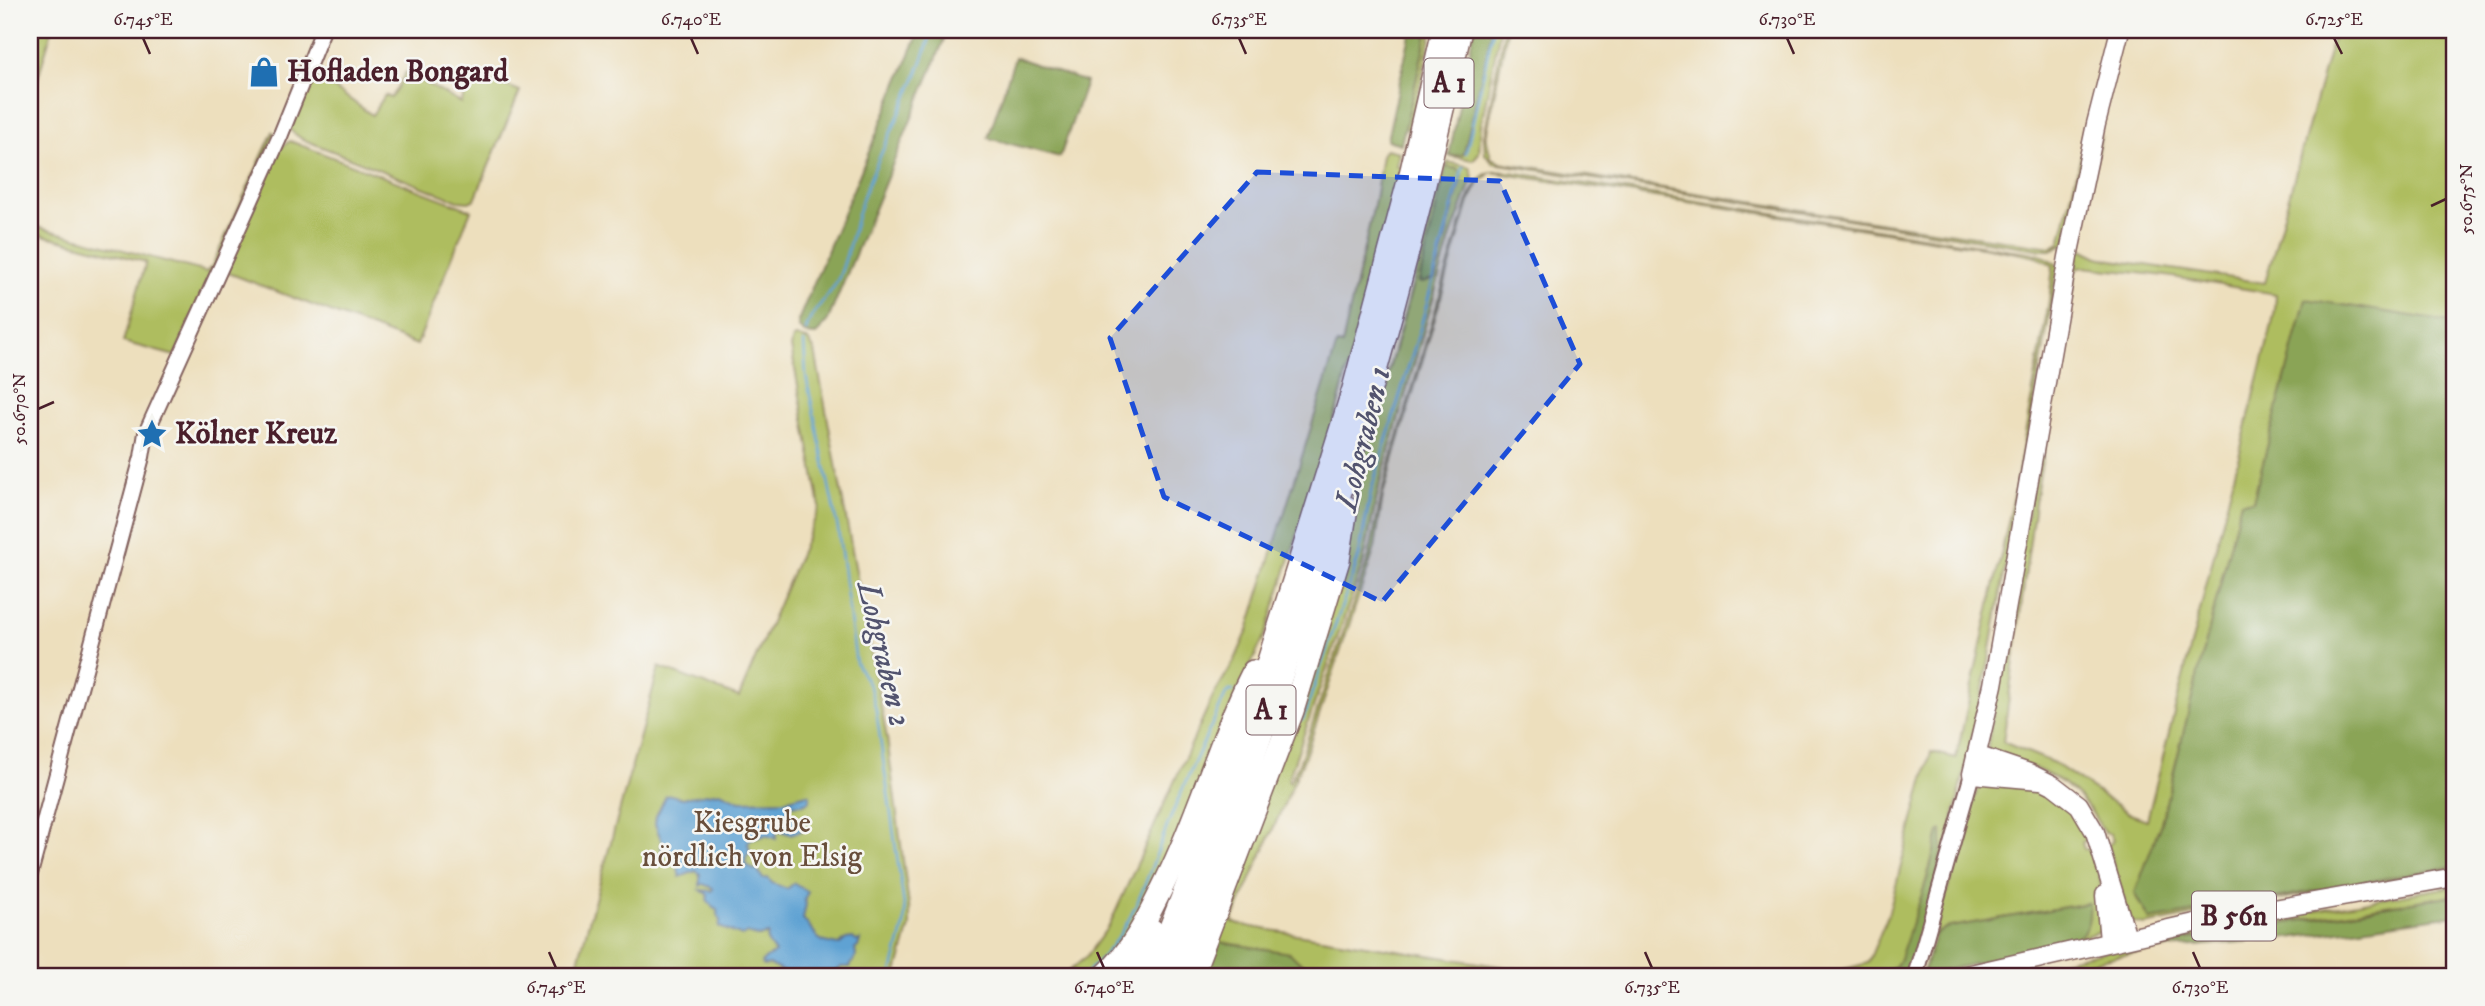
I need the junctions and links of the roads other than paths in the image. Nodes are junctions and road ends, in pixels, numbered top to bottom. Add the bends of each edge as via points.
1 (323, 30) edge
2 (1443, 30) edge
3 (1461, 30) edge
4 (2120, 30) edge
5 (1428, 134) junction
6 (1419, 172) junction
7 (1357, 439) junction
8 (1282, 616) junction
9 (1976, 755) junction
10 (1972, 774) junction
11 (2040, 780) junction
12 (1177, 858) junction
13 (30, 874) edge
14 (2455, 877) edge
15 (2118, 939) junction
16 (1104, 976) edge
17 (1134, 976) edge
18 (1151, 976) edge
19 (1170, 976) edge
20 (1192, 976) edge
21 (1914, 976) edge
22 (1962, 976) edge

1 - 13 street via 146,433
2 - 5 highway, A 1
3 - 5 highway, A 1
4 - 9 main road via 2071,237 1993,685
5 - 6 highway, A 1
6 - 7 highway, A 1
6 - 8 highway, A 1
7 - 19 highway, A 1 via 1268,717
7 - 20 highway via 1339,560 1293,711
8 - 12 highway via 1239,700
8 - 18 highway, A 1 via 1223,792
9 - 10 main road
9 - 11 main road
10 - 11 main road
10 - 21 street
11 - 15 main road via 2059,788 2079,805 2095,832
12 - 16 highway via 1141,932
12 - 17 highway
14 - 15 main road, B 56n
15 - 22 main road, B 56n

